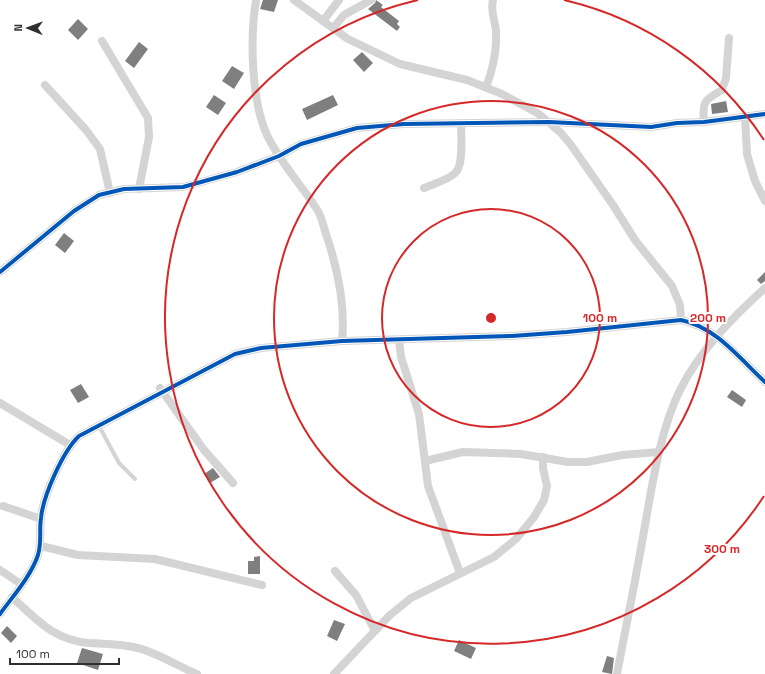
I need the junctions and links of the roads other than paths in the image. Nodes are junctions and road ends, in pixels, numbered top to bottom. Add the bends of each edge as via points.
1 (256, 0) edge
2 (294, 0) edge
3 (338, 0) edge
4 (371, 0) edge
5 (492, 0) edge
6 (323, 21) junction
7 (333, 28) junction
8 (729, 38) dead end
9 (102, 42) dead end
10 (46, 85) dead end
11 (486, 87) junction
12 (765, 114) edge
13 (745, 117) junction
14 (549, 122) junction
15 (704, 122) junction
16 (461, 124) junction
17 (279, 156) junction
18 (140, 188) junction
19 (424, 188) dead end
20 (110, 193) junction
21 (765, 201) edge
22 (0, 272) edge
23 (765, 288) edge
24 (682, 320) junction
25 (717, 336) junction
26 (398, 340) junction
27 (342, 341) junction
28 (765, 382) edge
29 (161, 390) junction
30 (0, 403) edge
31 (99, 426) junction
32 (70, 445) junction
33 (659, 452) junction
34 (543, 457) junction
35 (425, 461) junction
36 (135, 478) dead end
37 (233, 483) dead end
38 (3, 506) dead end
39 (41, 518) junction
40 (41, 546) junction
41 (0, 570) edge
42 (335, 571) dead end
43 (460, 573) junction
44 (21, 584) junction
45 (262, 584) dead end
46 (12, 597) junction
47 (0, 614) edge
48 (375, 631) junction
49 (197, 674) edge
50 (334, 674) edge
51 (617, 674) edge

1 - 17 street via 253,19 256,90 267,134
2 - 6 street
3 - 6 street
4 - 7 street via 344,15
5 - 11 street via 491,10 496,38 492,70
6 - 7 street
7 - 11 street via 348,39 400,64
8 - 15 street via 726,78 722,90 709,97 704,104
9 - 18 street via 148,118 149,137
10 - 20 street via 100,149
11 - 14 street via 532,109
12 - 13 street
13 - 15 street
13 - 21 street via 747,154 755,181
14 - 15 street via 651,127
14 - 16 street
14 - 24 street via 561,132 635,240 672,286 680,305
16 - 17 street via 404,124 357,128 301,144
16 - 19 street via 459,168 456,173
17 - 18 street via 237,172 184,187
17 - 27 street via 319,212 343,306
18 - 20 street
20 - 22 street via 99,195 74,211
23 - 25 street
24 - 25 street
24 - 26 street via 567,332
25 - 28 street
25 - 33 street via 680,390
26 - 27 street
26 - 35 street via 401,358 419,414
27 - 29 street via 262,348 235,354
29 - 31 street
29 - 37 street via 204,450
30 - 32 street
31 - 32 street via 79,436
31 - 36 lane via 119,463
32 - 39 street via 54,479
33 - 34 street via 622,454 587,462 568,462
33 - 51 street
34 - 35 street via 463,452
34 - 43 street via 547,486 544,500 534,517 516,539 494,557
35 - 43 street via 428,486
38 - 39 street
39 - 40 street
40 - 44 street via 38,556
40 - 45 street via 78,555 156,559
41 - 44 street
42 - 48 street via 356,595
43 - 48 street via 411,598
44 - 46 street
46 - 47 street
46 - 49 street via 57,635 87,643 122,645 145,650
48 - 50 street

